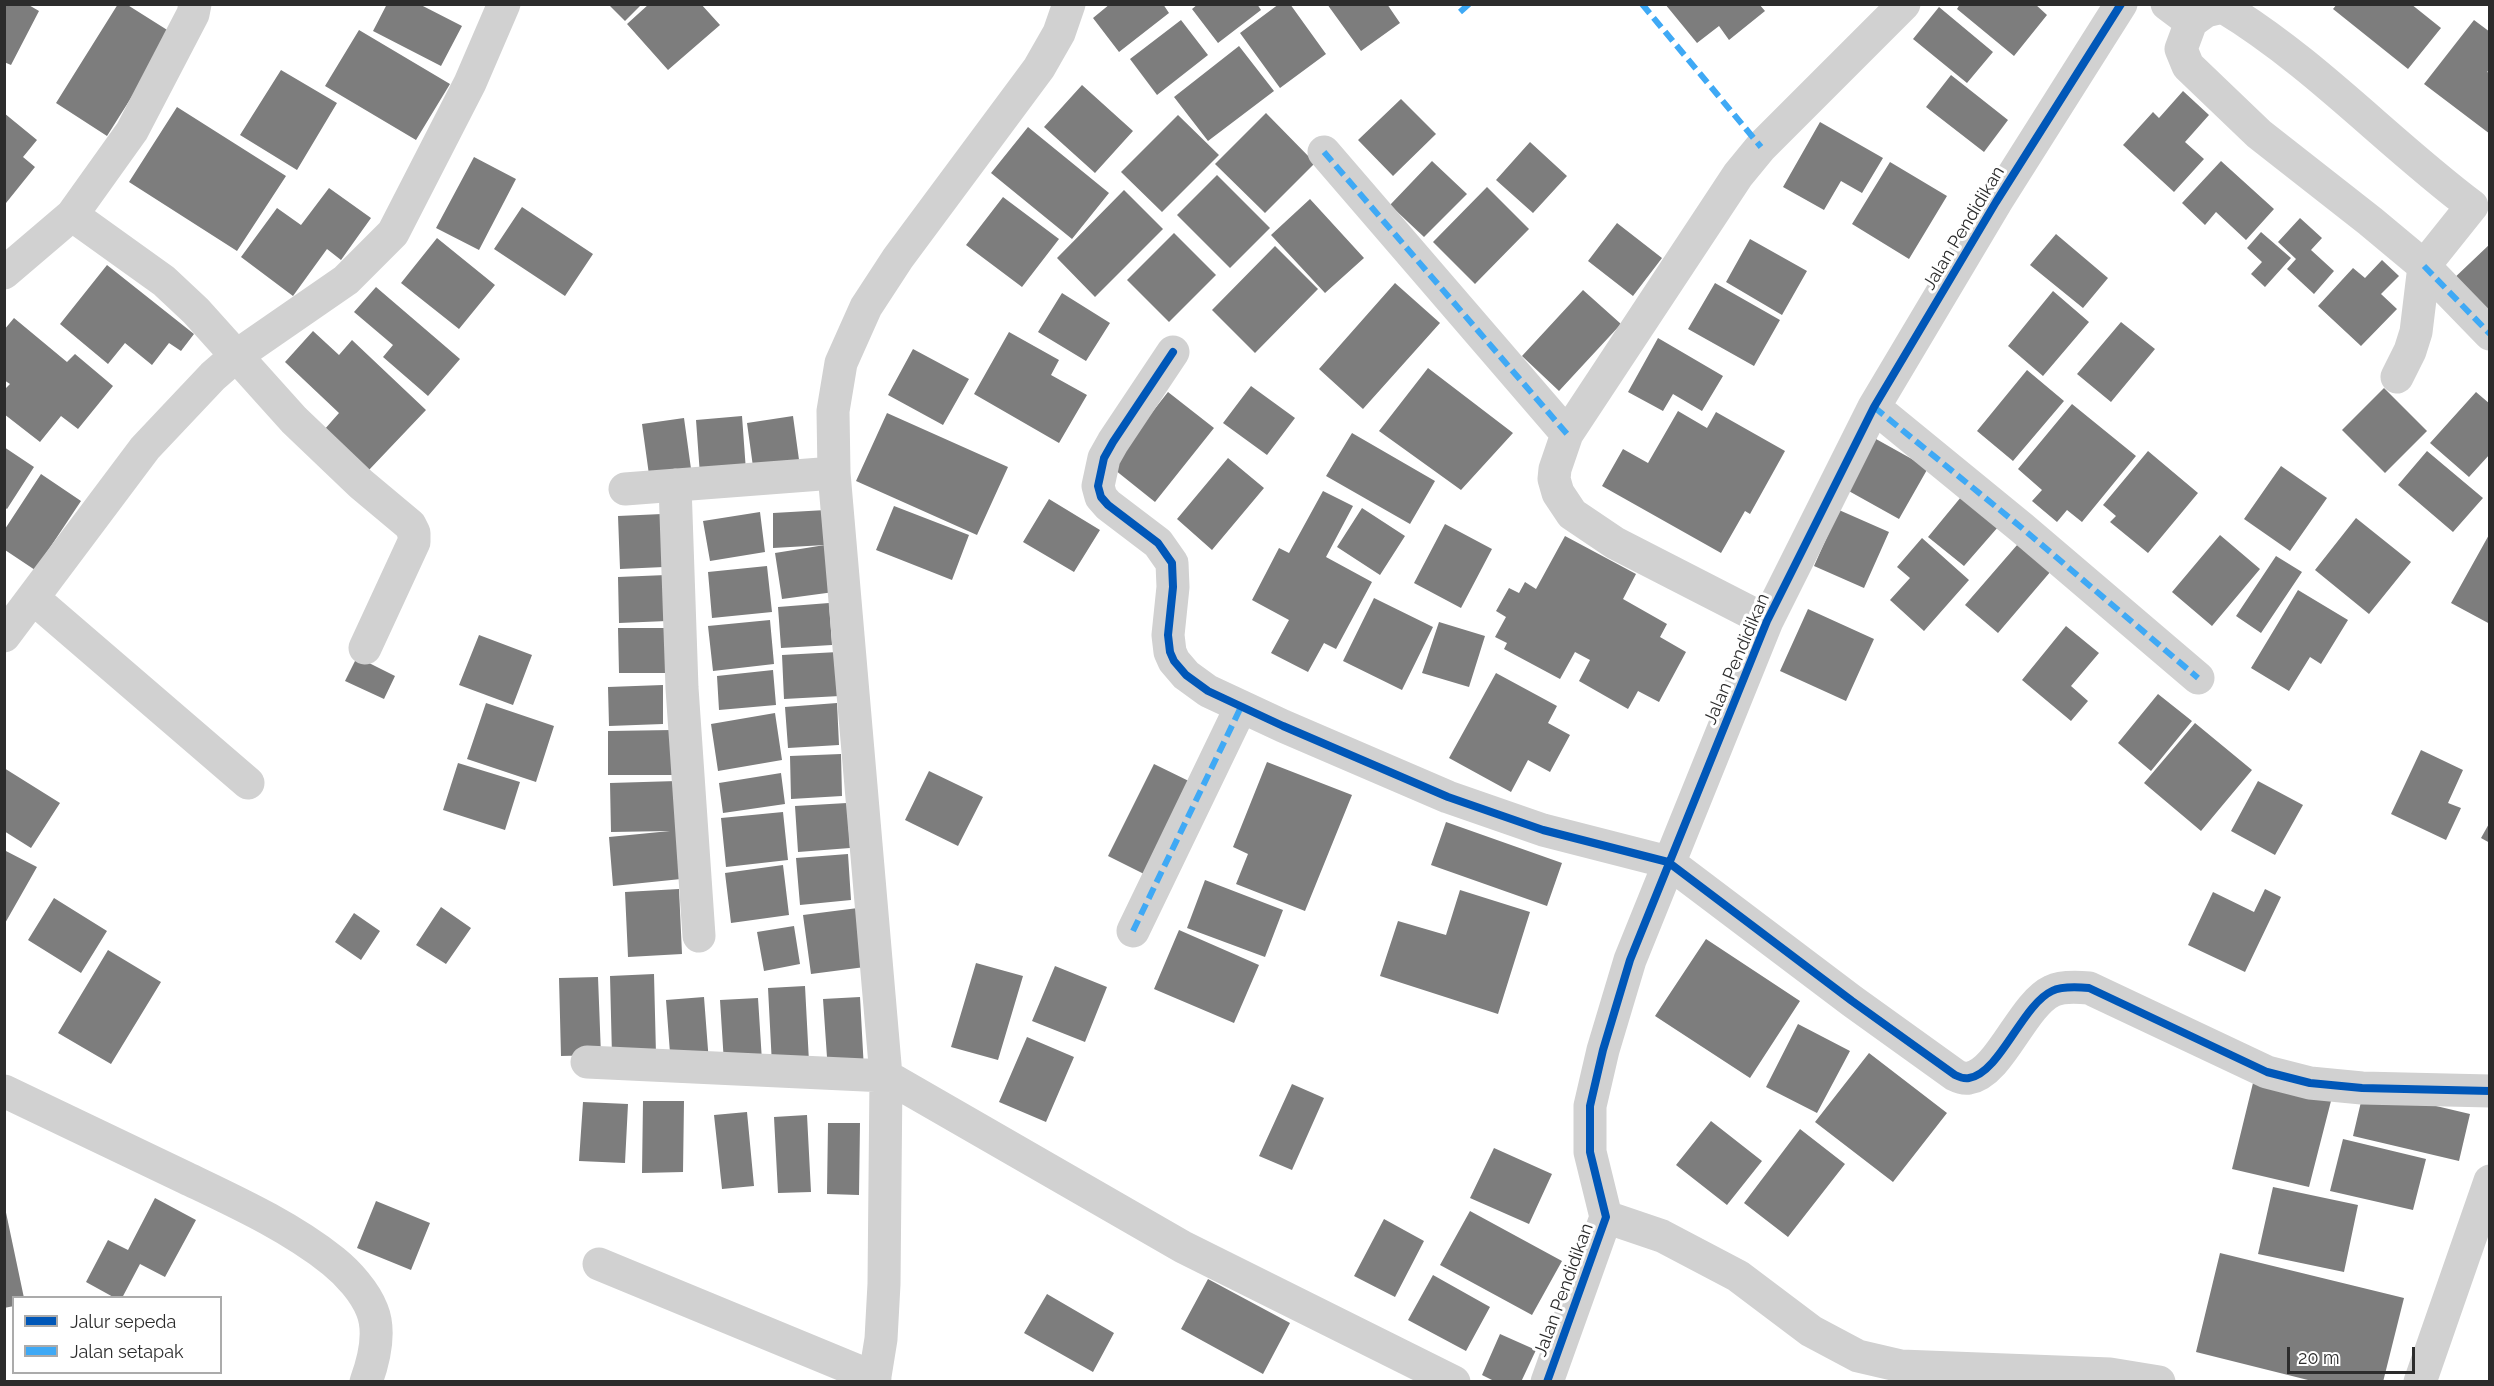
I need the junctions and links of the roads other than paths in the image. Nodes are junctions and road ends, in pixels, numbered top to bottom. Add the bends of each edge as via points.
1 (195, 4) edge
2 (504, 4) edge
3 (1069, 4) edge
4 (1904, 4) edge
5 (2121, 4) edge
6 (2179, 14) edge
7 (1324, 152) dead end
8 (2481, 210) edge
9 (72, 215) junction
10 (2424, 266) junction
11 (4, 273) edge
12 (2490, 334) edge
13 (1173, 352) dead end
14 (236, 357) junction
15 (2397, 377) dead end
16 (1874, 407) junction
17 (1567, 434) junction
18 (834, 473) junction
19 (675, 485) junction
20 (625, 489) dead end
21 (33, 598) junction
22 (1767, 621) junction
23 (4, 636) edge
24 (365, 648) dead end
25 (2198, 678) dead end
26 (1241, 707) junction
27 (248, 783) dead end
28 (1668, 862) junction
29 (1133, 931) dead end
30 (699, 936) dead end
31 (587, 1062) dead end
32 (886, 1076) junction
33 (4, 1091) edge
34 (2490, 1091) edge
35 (2490, 1181) edge
36 (1606, 1217) junction
37 (598, 1264) dead end
38 (874, 1380) edge
39 (366, 1382) edge
40 (1454, 1382) edge
41 (1547, 1382) edge
42 (2159, 1382) edge
43 (2420, 1382) edge

1 - 9 street via 132,131
2 - 14 street via 470,83 393,233 346,280
3 - 18 street via 1059,33 1039,68 866,307 841,363 833,411
4 - 17 street via 1761,147 1738,176
5 - 16 street, Jalan Pendidikan via 1996,202
6 - 8 street via 2223,7 2251,24 2445,186
6 - 10 street via 2181,50 2188,66 2259,134
7 - 17 street
8 - 10 street
9 - 11 street
9 - 14 street via 164,281
10 - 12 street
10 - 15 street via 2416,333
13 - 26 street via 1108,450 1098,486 1108,505 1158,543 1172,563 1168,635 1174,661 1208,691
14 - 21 street via 145,448
14 - 24 street via 294,420 410,525 414,533 403,571
16 - 22 street, Jalan Pendidikan
16 - 25 street
17 - 22 street via 1554,479 1572,514 1615,543
18 - 19 street
18 - 32 street
19 - 20 street
19 - 30 street via 682,688
21 - 23 street
21 - 27 street
22 - 28 street, Jalan Pendidikan
26 - 28 street via 1448,797 1543,830
26 - 29 street
28 - 34 street via 1852,1001 1964,1078 1990,1065 2037,1003 2052,991 2076,987 2089,988 2267,1072 2362,1088
28 - 36 street, Jalan Pendidikan via 1630,960 1590,1106 1590,1152
31 - 32 street
32 - 38 street via 884,1284
32 - 40 street via 1183,1247
33 - 39 street via 217,1193 292,1233 334,1262 358,1287 377,1324
35 - 43 street
36 - 41 street, Jalan Pendidikan
36 - 42 street via 1662,1236 1738,1276 1811,1331 1858,1356 1901,1366 2110,1374
37 - 38 street

